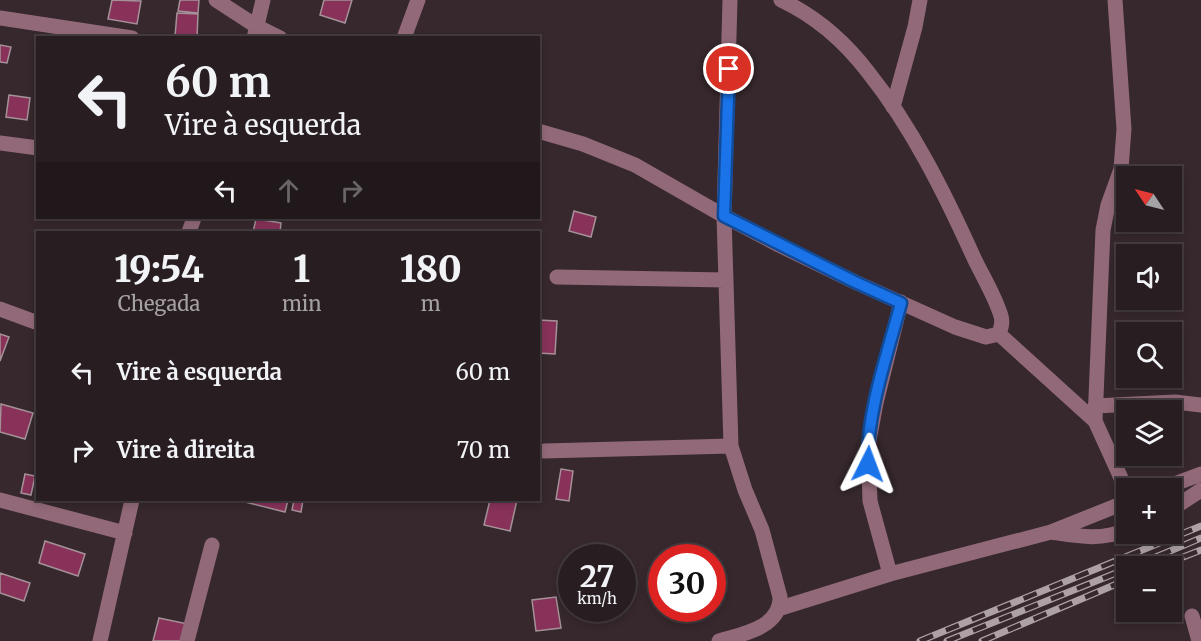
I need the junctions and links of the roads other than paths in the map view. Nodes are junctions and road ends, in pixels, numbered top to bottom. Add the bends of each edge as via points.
1 (216, 0) edge
2 (263, 0) edge
3 (418, 0) edge
4 (730, 0) edge
5 (781, 0) edge
6 (920, 0) edge
7 (1115, 0) edge
8 (0, 18) edge
9 (255, 32) edge
10 (119, 36) edge
11 (272, 36) edge
12 (405, 36) edge
13 (893, 107) junction
14 (540, 132) edge
15 (0, 143) edge
16 (36, 148) edge
17 (724, 216) junction
18 (557, 277) dead end
19 (726, 280) junction
20 (901, 303) junction
21 (0, 309) edge
22 (36, 322) edge
23 (999, 334) junction
24 (1201, 405) edge
25 (1095, 414) junction
26 (731, 446) junction
27 (544, 451) dead end
28 (1201, 474) edge
29 (1121, 478) edge
30 (1182, 481) edge
31 (1201, 490) edge
32 (0, 500) edge
33 (132, 501) edge
34 (1182, 502) edge
35 (1116, 506) edge
36 (1051, 532) junction
37 (124, 533) junction
38 (1116, 535) edge
39 (212, 545) dead end
40 (890, 574) junction
41 (780, 608) junction
42 (1192, 616) dead end
43 (100, 641) edge
44 (187, 641) edge
45 (719, 641) edge
46 (1199, 641) edge

1 - 9 street
2 - 9 street
3 - 12 street
4 - 17 street
5 - 13 street via 836,37
6 - 13 street
7 - 25 street via 1124,129 1121,169 1103,230
8 - 10 street
9 - 11 street
13 - 23 street via 962,232 1002,318
14 - 17 street via 634,165
15 - 16 street
17 - 19 street
17 - 20 street
18 - 19 street
19 - 26 street
20 - 23 street via 986,337
20 - 40 street via 868,446 870,501
21 - 22 street
23 - 25 street
24 - 25 street via 1175,402
25 - 29 street
26 - 27 street
26 - 41 street via 762,530
28 - 30 street
31 - 34 street
32 - 37 street
33 - 37 street
35 - 36 street
36 - 38 street via 1093,538
36 - 40 street
37 - 43 street
39 - 44 street
40 - 41 street
41 - 45 street via 775,617 751,632
42 - 46 street

